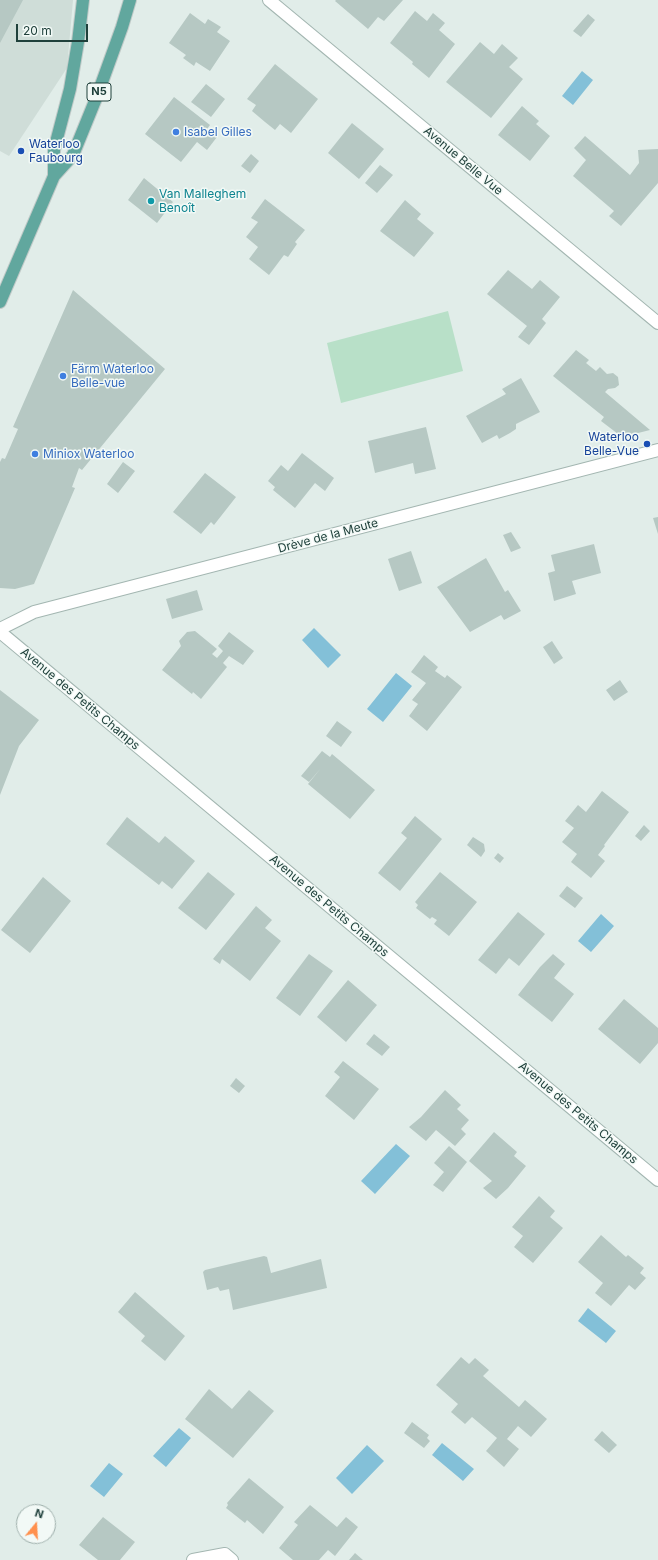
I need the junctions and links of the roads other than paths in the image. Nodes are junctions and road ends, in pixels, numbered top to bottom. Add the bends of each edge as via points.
1 (83, 0) edge
2 (130, 0) edge
3 (269, 0) edge
4 (54, 176) junction
5 (0, 302) edge
6 (658, 323) edge
7 (658, 450) edge
8 (0, 630) edge
9 (658, 1180) edge
10 (193, 1560) edge
11 (232, 1560) edge

1 - 4 main road, N5 via 70,89 54,150
2 - 4 main road, N5 via 97,96 73,155
3 - 6 street, Avenue Belle Vue
4 - 5 main road, N5
7 - 8 street, Drève de la Meute via 34,612
8 - 9 street, Avenue des Petits Champs
10 - 11 street via 225,1554

